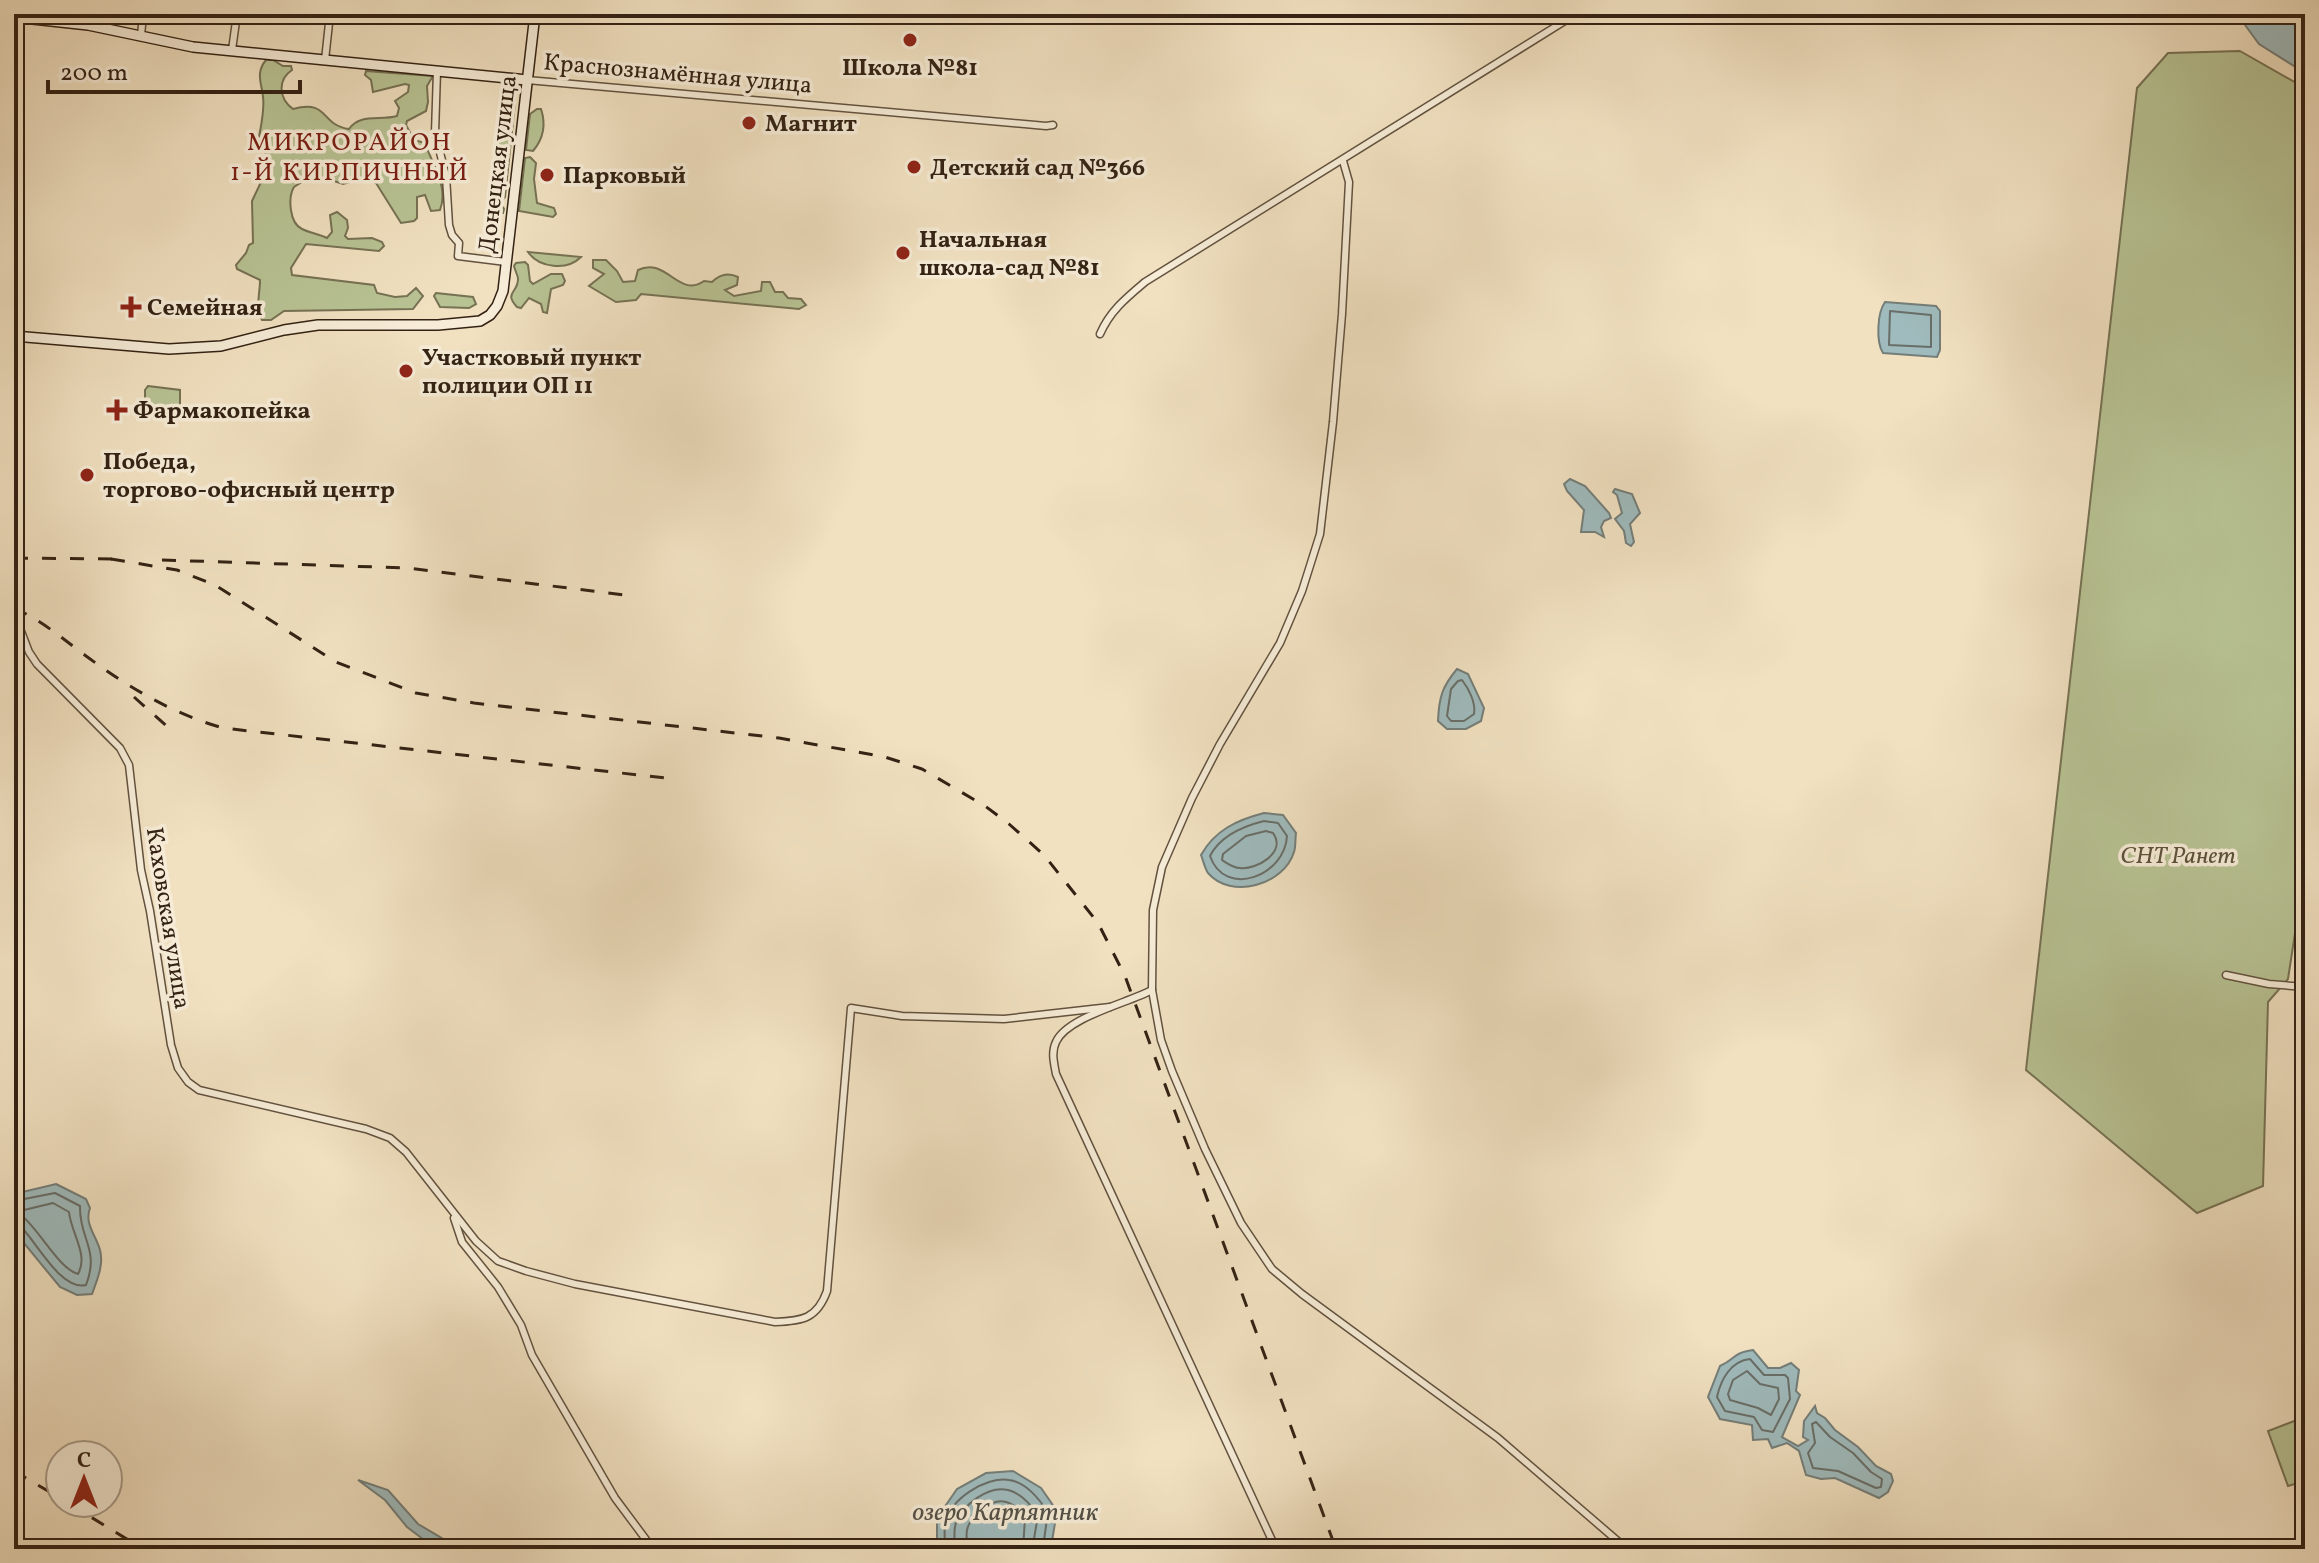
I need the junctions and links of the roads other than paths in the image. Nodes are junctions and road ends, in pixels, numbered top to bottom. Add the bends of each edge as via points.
1 (143, 14) edge
2 (237, 14) edge
3 (330, 14) edge
4 (535, 14) edge
5 (1576, 14) edge
6 (14, 17) edge
7 (89, 20) edge
8 (141, 36) junction
9 (232, 50) junction
10 (325, 60) junction
11 (437, 71) junction
12 (527, 80) junction
13 (1053, 125) dead end
14 (1343, 161) junction
15 (506, 262) junction
16 (1100, 334) dead end
17 (14, 336) edge
18 (14, 613) edge
19 (2226, 975) dead end
20 (2305, 987) edge
21 (1152, 990) junction
22 (1110, 1007) junction
23 (452, 1212) junction
24 (653, 1549) edge
25 (1276, 1549) edge
26 (1627, 1549) edge

1 - 8 street
2 - 9 street
3 - 10 street
4 - 12 main road, Донецкая улица
5 - 14 street
6 - 7 main road, Краснознамённая улица
7 - 8 main road, Краснознамённая улица
8 - 9 main road, Краснознамённая улица
9 - 10 main road, Краснознамённая улица
10 - 11 main road, Краснознамённая улица
11 - 12 main road, Краснознамённая улица
11 - 15 street via 435,133 458,256
12 - 13 street, Краснознамённая улица
12 - 15 main road, Донецкая улица
14 - 16 street via 1145,282 1121,302
14 - 21 street via 1349,182 1342,314 1320,534 1280,643 1220,744 1162,867 1153,910
15 - 17 main road, Донецкая улица via 500,299 490,315 467,323 318,325 193,349
18 - 23 street, Каховская улица via 37,664 120,748 129,765 171,1045 188,1082 199,1090 390,1138
19 - 20 street
21 - 22 street
21 - 26 street via 1161,1040 1205,1149 1241,1223 1272,1269 1498,1438
22 - 23 street via 1004,1019 902,1016 851,1008 827,1291 815,1313 798,1321 775,1322 526,1271 498,1261
22 - 25 street via 1072,1025 1057,1039 1056,1074
23 - 24 street via 462,1242 498,1287 615,1498

